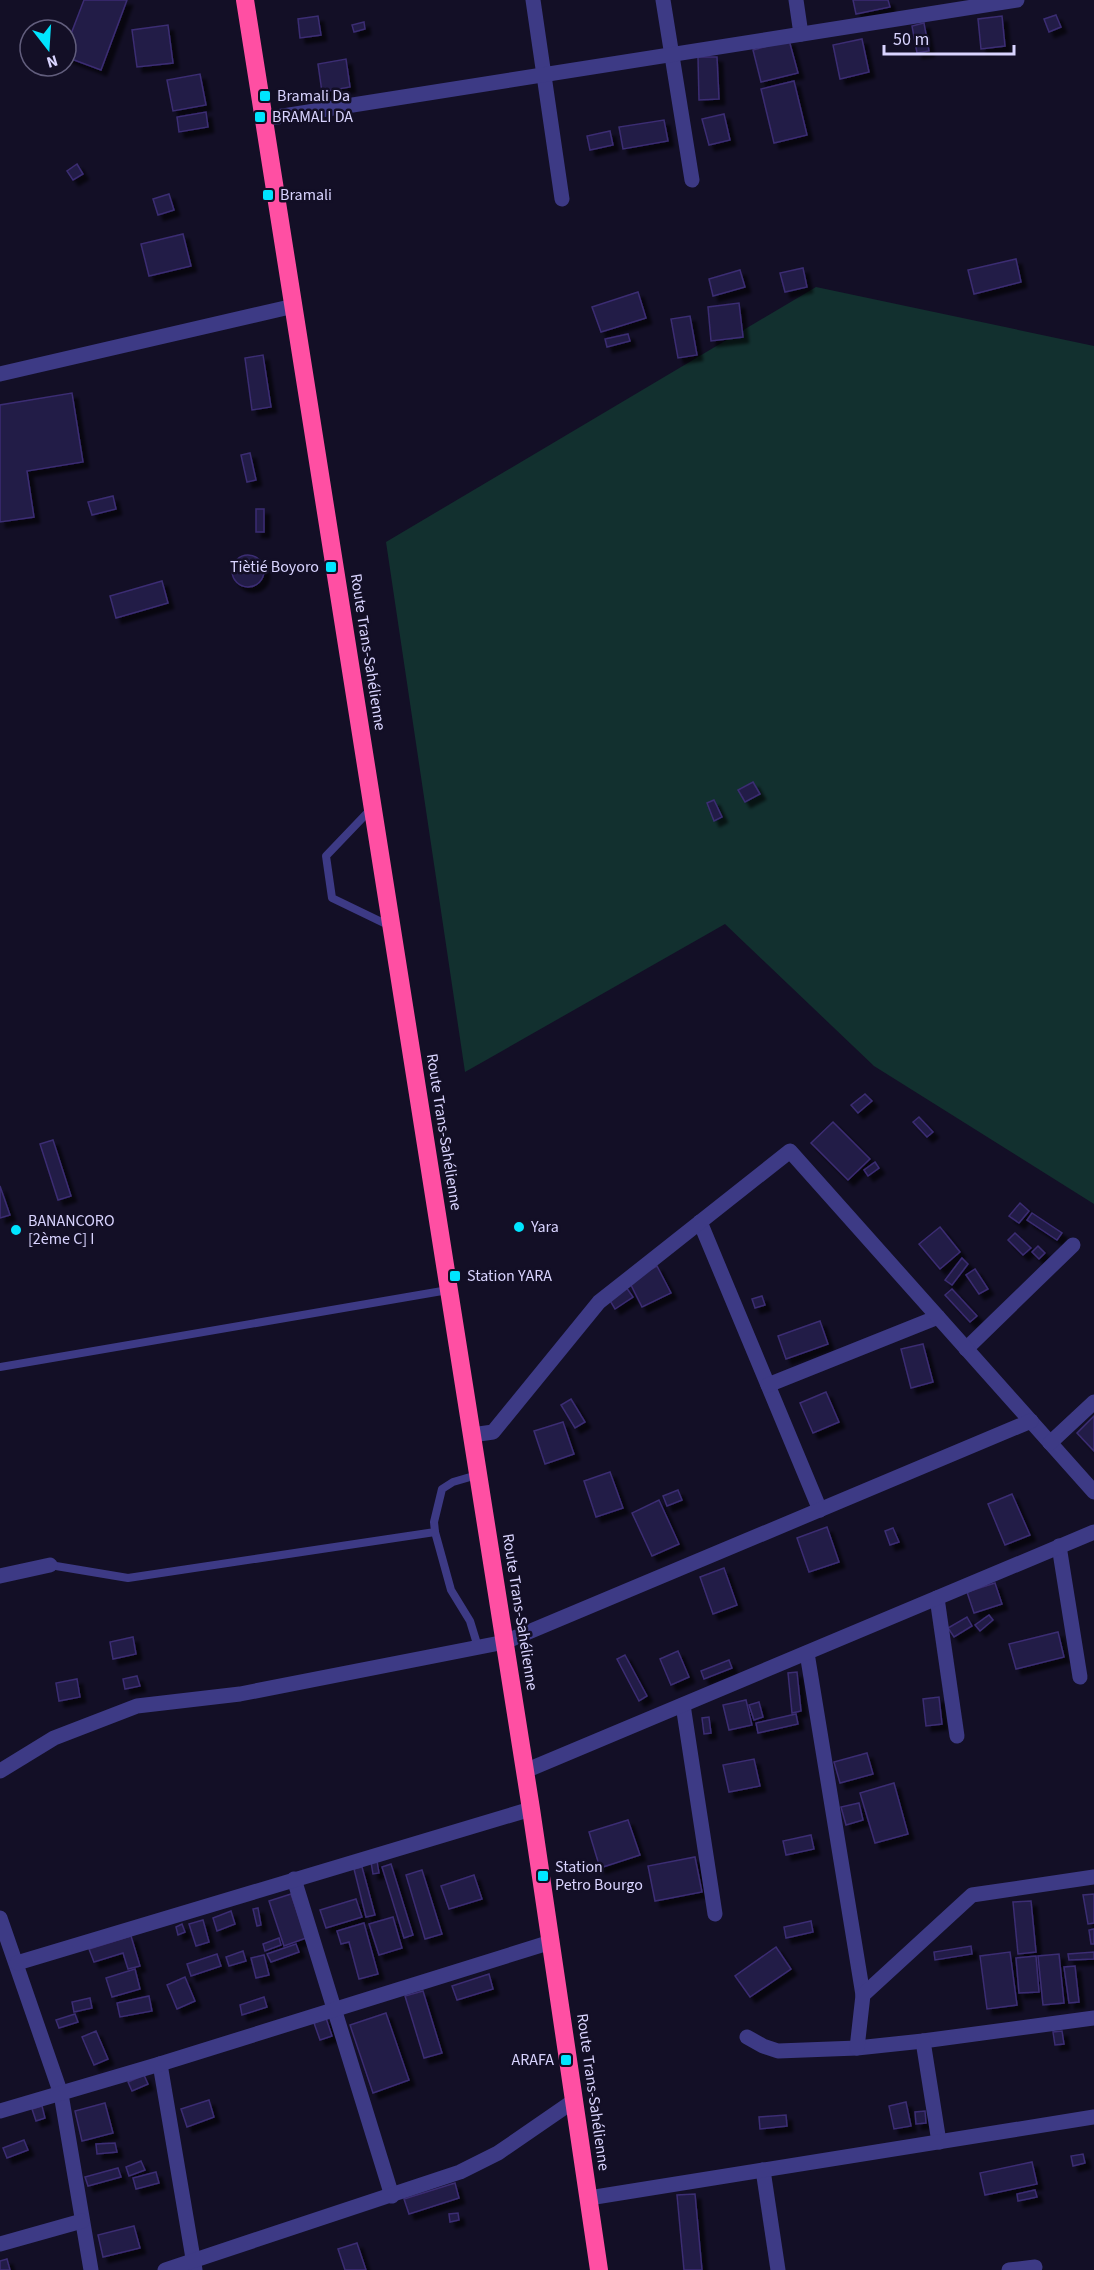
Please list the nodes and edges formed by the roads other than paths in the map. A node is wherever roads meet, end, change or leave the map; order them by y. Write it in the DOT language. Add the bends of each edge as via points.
graph roads {
  1 [pos="245,0"];
  2 [pos="533,0"];
  3 [pos="663,0"];
  4 [pos="796,0"];
  5 [pos="1017,0"];
  6 [pos="933,7"];
  7 [pos="801,34"];
  8 [pos="672,54"];
  9 [pos="544,75"];
  10 [pos="264,119"];
  11 [pos="692,180"];
  12 [pos="562,199"];
  13 [pos="294,306"];
  14 [pos="0,374"];
  15 [pos="373,807"];
  16 [pos="392,927"];
  17 [pos="700,1222"];
  18 [pos="1073,1245"];
  19 [pos="449,1290"];
  20 [pos="938,1317"];
  21 [pos="966,1349"];
  22 [pos="0,1367"];
  23 [pos="768,1385"];
  24 [pos="1094,1402"];
  25 [pos="1031,1421"];
  26 [pos="472,1435"];
  27 [pos="1050,1443"];
  28 [pos="478,1475"];
  29 [pos="1094,1492"];
  30 [pos="820,1510"];
  31 [pos="435,1532"];
  32 [pos="1094,1532"];
  33 [pos="1059,1546"];
  34 [pos="50,1565"];
  35 [pos="0,1576"];
  36 [pos="937,1598"];
  37 [pos="505,1642"];
  38 [pos="478,1647"];
  39 [pos="807,1653"];
  40 [pos="1080,1677"];
  41 [pos="683,1705"];
  42 [pos="957,1736"];
  43 [pos="0,1771"];
  44 [pos="525,1772"];
  45 [pos="531,1809"];
  46 [pos="1094,1877"];
  47 [pos="294,1879"];
  48 [pos="715,1914"];
  49 [pos="0,1918"];
  50 [pos="551,1942"];
  51 [pos="17,1963"];
  52 [pos="863,1995"];
  53 [pos="335,2010"];
  54 [pos="1094,2018"];
  55 [pos="747,2037"];
  56 [pos="923,2041"];
  57 [pos="857,2048"];
  58 [pos="160,2064"];
  59 [pos="61,2094"];
  60 [pos="574,2100"];
  61 [pos="0,2111"];
  62 [pos="1094,2118"];
  63 [pos="939,2142"];
  64 [pos="763,2170"];
  65 [pos="392,2196"];
  66 [pos="589,2198"];
  67 [pos="82,2221"];
  68 [pos="0,2244"];
  69 [pos="193,2266"];
  70 [pos="1035,2267"];
  71 [pos="91,2270"];
  72 [pos="165,2270"];
  73 [pos="599,2270"];
  74 [pos="778,2270"];
  75 [pos="1009,2270"];
  1 -- 10 [label="highway, Route Trans-Sahélienne"];
  2 -- 9 [label="street"];
  3 -- 8 [label="street"];
  4 -- 7 [label="street"];
  5 -- 6 [label="street"];
  6 -- 7 [label="street"];
  7 -- 8 [label="street"];
  8 -- 9 [label="street"];
  8 -- 11 [label="street"];
  9 -- 10 [label="street"];
  9 -- 12 [label="street"];
  10 -- 13 [label="highway, Route Trans-Sahélienne"];
  13 -- 14 [label="street"];
  13 -- 15 [label="highway, Route Trans-Sahélienne"];
  15 -- 16 [label="highway, Route Trans-Sahélienne"];
  15 -- 16 [label="lane" via="326,856 332,898"];
  16 -- 19 [label="highway, Route Trans-Sahélienne"];
  17 -- 20 [label="street" via="790,1152"];
  17 -- 23 [label="street"];
  17 -- 26 [label="street" via="599,1302 493,1432"];
  18 -- 21 [label="street"];
  19 -- 22 [label="lane"];
  19 -- 26 [label="highway, Route Trans-Sahélienne"];
  20 -- 21 [label="street"];
  20 -- 23 [label="street"];
  21 -- 25 [label="street"];
  23 -- 30 [label="street"];
  24 -- 27 [label="street"];
  25 -- 27 [label="street"];
  25 -- 30 [label="street"];
  26 -- 28 [label="highway, Route Trans-Sahélienne"];
  27 -- 29 [label="street"];
  28 -- 31 [label="lane" via="442,1489"];
  28 -- 37 [label="highway, Route Trans-Sahélienne"];
  30 -- 37 [label="street"];
  31 -- 34 [label="lane" via="128,1578"];
  31 -- 38 [label="lane" via="451,1590 470,1621"];
  32 -- 33 [label="street"];
  33 -- 36 [label="street"];
  33 -- 40 [label="street"];
  34 -- 35 [label="street"];
  36 -- 39 [label="street"];
  36 -- 42 [label="street"];
  37 -- 38 [label="street"];
  37 -- 44 [label="highway, Route Trans-Sahélienne"];
  38 -- 43 [label="street" via="240,1694 137,1706 54,1738"];
  39 -- 41 [label="street"];
  39 -- 52 [label="street"];
  41 -- 44 [label="street"];
  41 -- 48 [label="street"];
  44 -- 45 [label="highway, Route Trans-Sahélienne"];
  45 -- 47 [label="street"];
  45 -- 50 [label="highway, Route Trans-Sahélienne"];
  46 -- 52 [label="street" via="972,1895"];
  47 -- 51 [label="street"];
  47 -- 53 [label="street"];
  49 -- 51 [label="street"];
  50 -- 53 [label="street"];
  50 -- 60 [label="highway, Route Trans-Sahélienne"];
  51 -- 59 [label="street"];
  52 -- 57 [label="street"];
  53 -- 58 [label="street"];
  53 -- 65 [label="street"];
  54 -- 56 [label="street"];
  55 -- 57 [label="street" via="778,2051"];
  56 -- 57 [label="street"];
  56 -- 63 [label="street"];
  58 -- 59 [label="street"];
  58 -- 69 [label="street"];
  59 -- 61 [label="street"];
  59 -- 67 [label="street"];
  60 -- 65 [label="street" via="498,2154"];
  60 -- 66 [label="highway, Route Trans-Sahélienne"];
  62 -- 63 [label="street"];
  63 -- 64 [label="street"];
  64 -- 66 [label="street"];
  64 -- 74 [label="street"];
  65 -- 69 [label="street"];
  66 -- 73 [label="highway, Route Trans-Sahélienne"];
  67 -- 68 [label="street"];
  67 -- 71 [label="street"];
  69 -- 72 [label="street"];
  70 -- 75 [label="street"];
}
